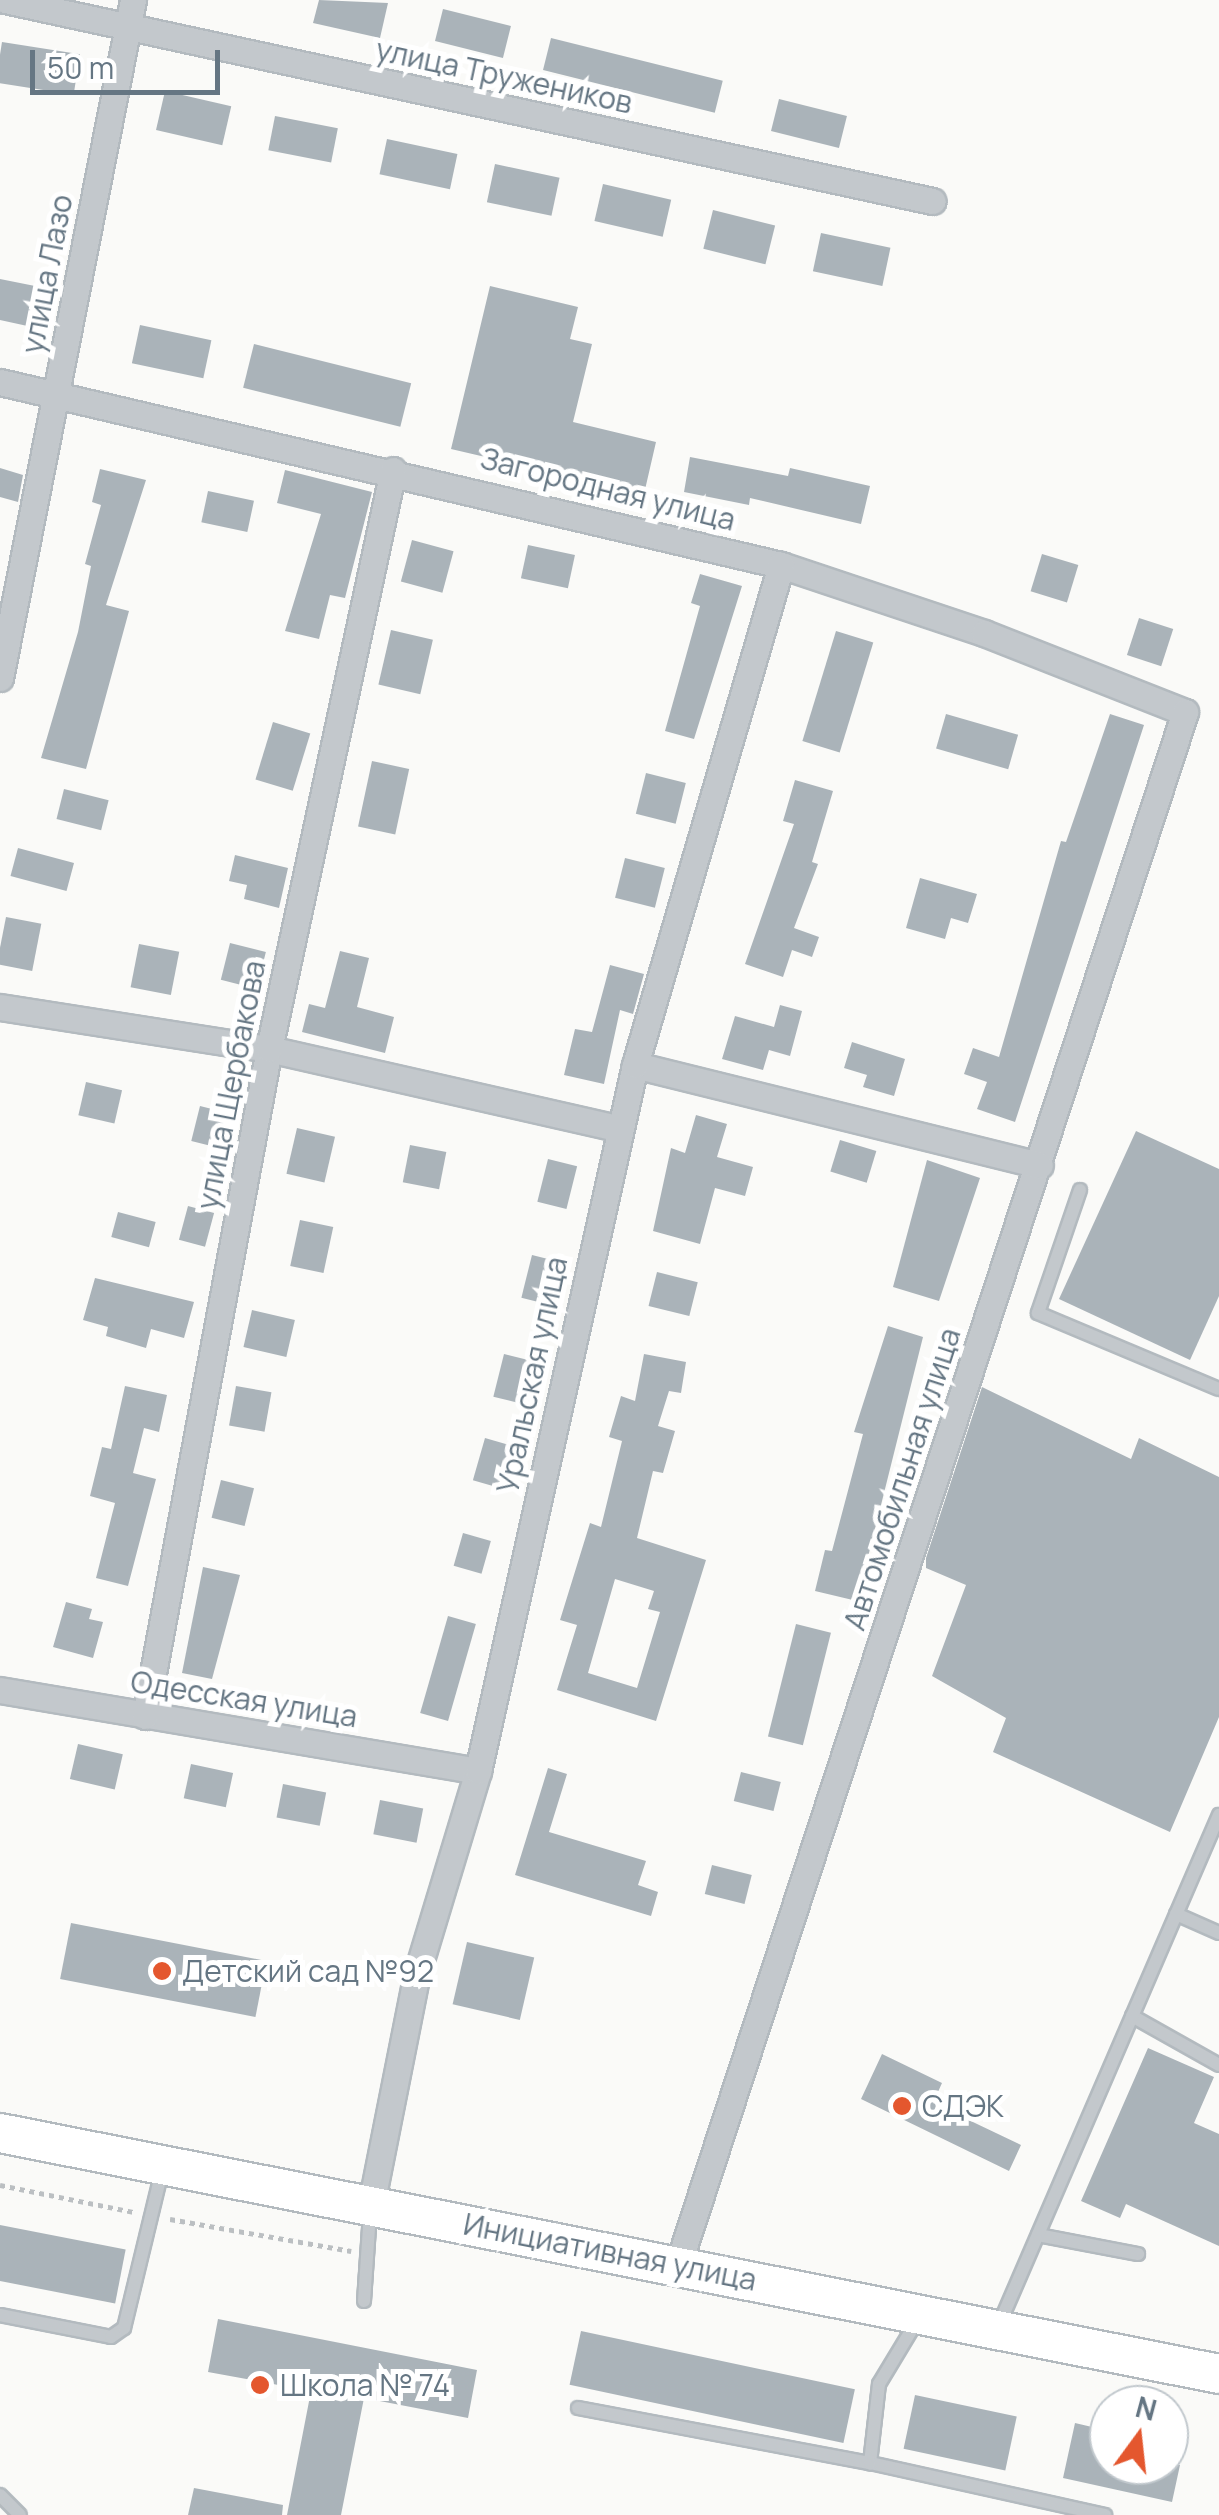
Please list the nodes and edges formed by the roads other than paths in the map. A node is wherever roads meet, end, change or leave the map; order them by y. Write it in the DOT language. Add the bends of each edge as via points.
graph roads {
  1 [pos="4,0"];
  2 [pos="133,0"];
  3 [pos="128,27"];
  4 [pos="932,202"];
  5 [pos="0,382"];
  6 [pos="57,393"];
  7 [pos="394,470"];
  8 [pos="781,565"];
  9 [pos="0,678"];
  10 [pos="1185,712"];
  11 [pos="0,1007"];
  12 [pos="270,1050"];
  13 [pos="635,1065"];
  14 [pos="620,1129"];
  15 [pos="1040,1164"];
  16 [pos="1080,1190"];
  17 [pos="1219,1389"];
  18 [pos="0,1690"];
  19 [pos="145,1716"];
  20 [pos="478,1771"];
  21 [pos="1219,1815"];
  22 [pos="1176,1914"];
  23 [pos="1219,1933"];
  24 [pos="1132,2016"];
  25 [pos="1219,2065"];
  26 [pos="0,2134"];
  27 [pos="164,2165"];
  28 [pos="371,2205"];
  29 [pos="1038,2235"];
  30 [pos="1138,2254"];
  31 [pos="678,2266"];
  32 [pos="364,2301"];
  33 [pos="0,2315"];
  34 [pos="921,2315"];
  35 [pos="997,2330"];
  36 [pos="1219,2374"];
  37 [pos="578,2408"];
  38 [pos="870,2463"];
  39 [pos="0,2495"];
  40 [pos="20,2515"];
  41 [pos="1104,2515"];
  1 -- 3 [label="street, улица Тружеников"];
  2 -- 3 [label="street, улица Лазо"];
  3 -- 4 [label="street, улица Тружеников"];
  3 -- 6 [label="street, улица Лазо"];
  5 -- 6 [label="street, Загородная улица"];
  6 -- 7 [label="street, Загородная улица"];
  6 -- 9 [label="street, улица Лазо"];
  7 -- 8 [label="street, Загородная улица"];
  7 -- 12 [label="street, улица Щербакова"];
  8 -- 10 [label="street, Загородная улица" via="984,633"];
  8 -- 13 [label="street, Уральская улица"];
  10 -- 15 [label="street, Автомобильная улица"];
  11 -- 12 [label="street"];
  12 -- 14 [label="street"];
  12 -- 19 [label="street, улица Щербакова"];
  13 -- 14 [label="street, Уральская улица"];
  13 -- 15 [label="street"];
  14 -- 20 [label="street, Уральская улица"];
  15 -- 31 [label="street, Автомобильная улица"];
  16 -- 17 [label="lane" via="1038,1313"];
  18 -- 19 [label="street, Одесская улица"];
  19 -- 20 [label="street, Одесская улица"];
  20 -- 28 [label="street, Уральская улица" via="417,1973"];
  21 -- 22 [label="lane"];
  22 -- 23 [label="lane"];
  22 -- 24 [label="lane"];
  24 -- 25 [label="lane"];
  24 -- 29 [label="lane"];
  26 -- 27 [label="main road, Инициативная улица"];
  27 -- 28 [label="main road, Инициативная улица"];
  27 -- 33 [label="lane" via="124,2328 111,2337"];
  28 -- 31 [label="main road, Инициативная улица"];
  28 -- 32 [label="lane"];
  29 -- 30 [label="lane"];
  29 -- 35 [label="lane"];
  31 -- 34 [label="main road, Инициативная улица"];
  34 -- 35 [label="main road, Инициативная улица"];
  34 -- 38 [label="lane" via="879,2384"];
  35 -- 36 [label="main road, Инициативная улица"];
  37 -- 38 [label="lane"];
  38 -- 41 [label="lane"];
  39 -- 40 [label="lane"];
}
